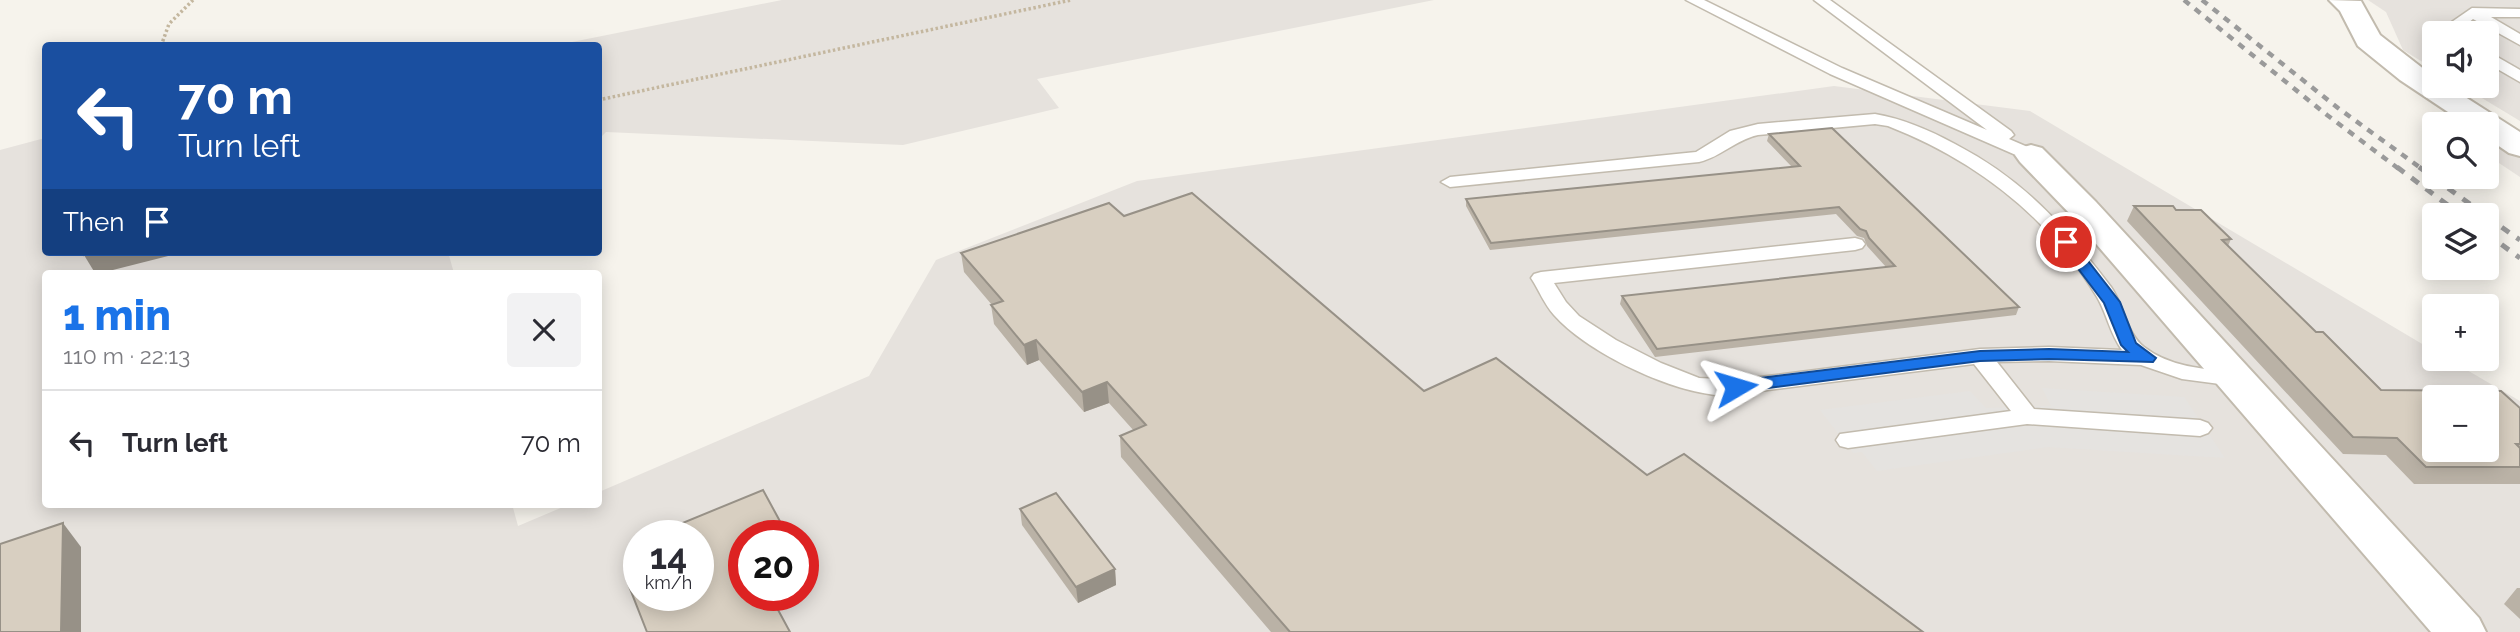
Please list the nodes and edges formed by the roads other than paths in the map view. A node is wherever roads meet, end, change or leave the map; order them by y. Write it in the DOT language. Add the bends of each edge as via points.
graph roads {
  1 [pos="1693,0"];
  2 [pos="1821,0"];
  3 [pos="2342,0"];
  4 [pos="2472,12"];
  5 [pos="2520,13"];
  6 [pos="2461,21"];
  7 [pos="2520,40"];
  8 [pos="2499,64"];
  9 [pos="2520,77"];
  10 [pos="2520,146"];
  11 [pos="2031,155"];
  12 [pos="1450,182"];
  13 [pos="1856,244"];
  14 [pos="1980,356"];
  15 [pos="2147,358"];
  16 [pos="2235,379"];
  17 [pos="2027,416"];
  18 [pos="2200,428"];
  19 [pos="1848,440"];
  20 [pos="2461,632"];
  1 -- 11 [label="lane" via="1836,71"];
  2 -- 11 [label="lane"];
  3 -- 10 [label="street" via="2351,7 2368,40 2410,74"];
  4 -- 5 [label="lane"];
  4 -- 6 [label="lane"];
  4 -- 7 [label="lane"];
  8 -- 9 [label="lane"];
  11 -- 16 [label="street"];
  12 -- 15 [label="lane" via="1699,157 1733,136 1753,131 1892,121 1989,170 2024,197 2112,302 2129,345"];
  13 -- 14 [label="lane" via="1541,278 1562,312 1597,338 1709,387"];
  14 -- 15 [label="lane"];
  14 -- 17 [label="lane"];
  15 -- 16 [label="lane" via="2194,375"];
  16 -- 20 [label="street"];
  17 -- 18 [label="lane"];
  17 -- 19 [label="lane"];
}
